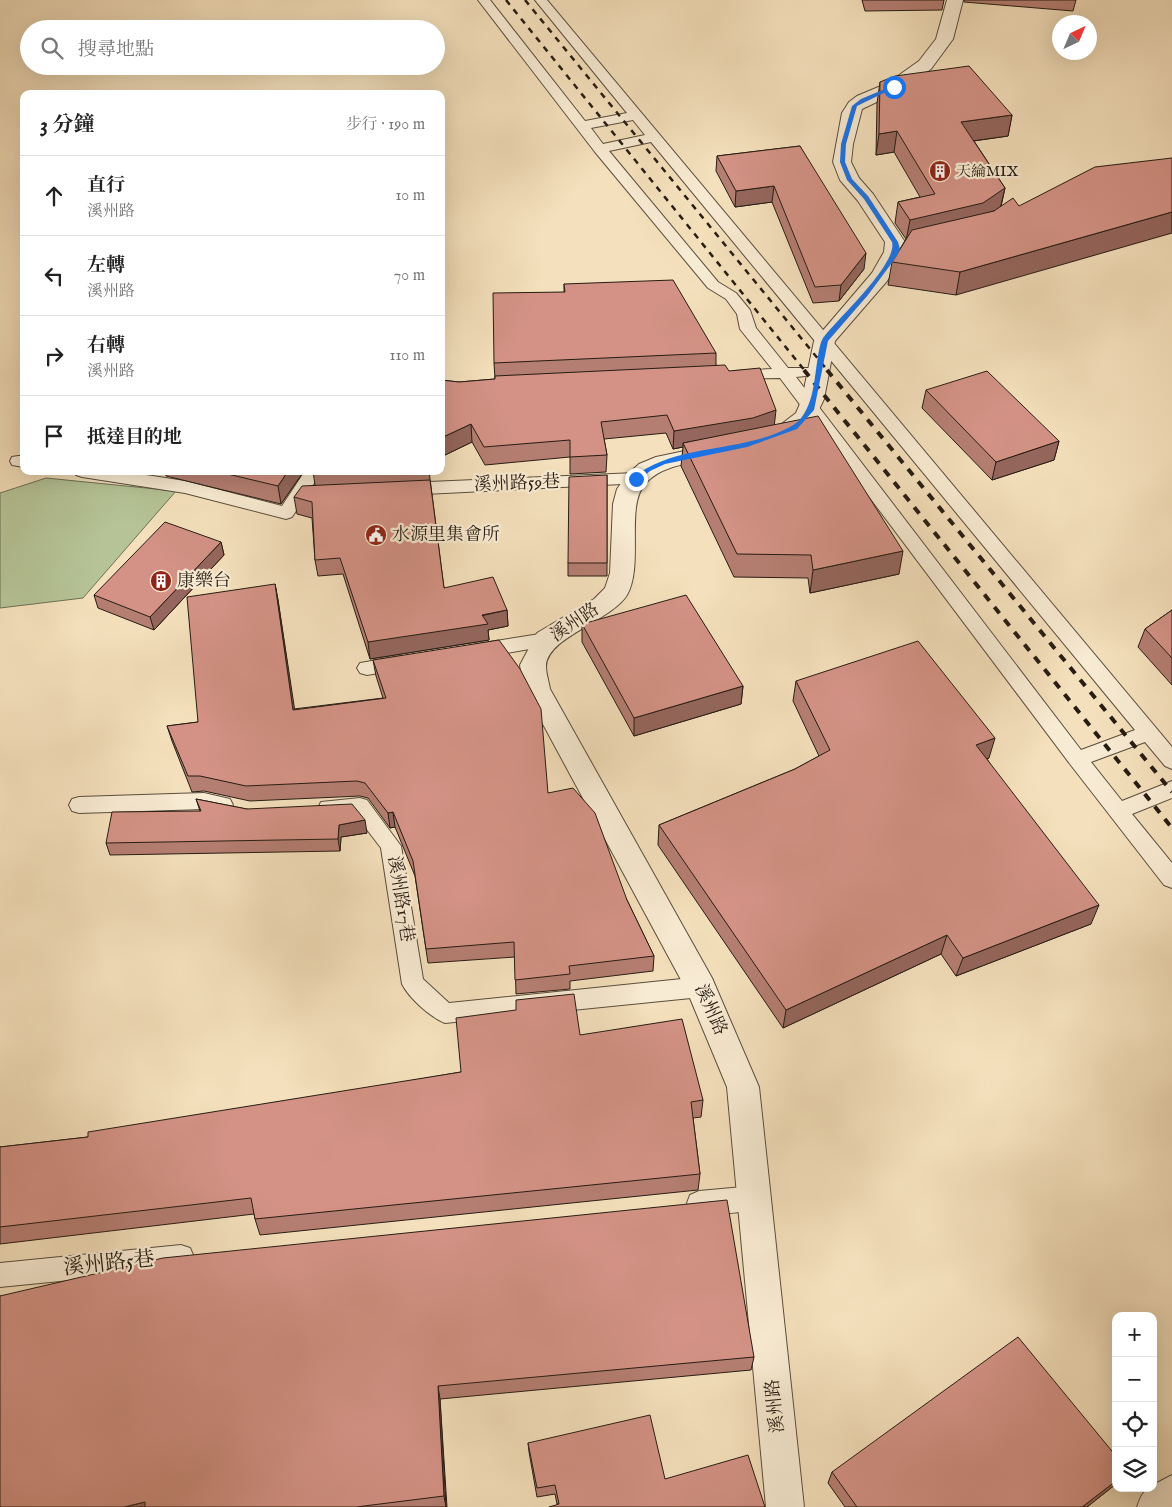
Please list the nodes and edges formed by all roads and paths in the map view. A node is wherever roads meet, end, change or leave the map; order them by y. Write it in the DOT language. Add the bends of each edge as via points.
graph roads {
  1 [pos="484,0"];
  2 [pos="541,0"];
  3 [pos="956,0"];
  4 [pos="636,115"];
  5 [pos="582,126"];
  6 [pos="654,137"];
  7 [pos="600,149"];
  8 [pos="824,340"];
  9 [pos="818,371"];
  10 [pos="785,374"];
  11 [pos="716,377"];
  12 [pos="811,410"];
  13 [pos="108,475"];
  14 [pos="311,475"];
  15 [pos="636,479"];
  16 [pos="388,490"];
  17 [pos="318,493"];
  18 [pos="298,494"];
  19 [pos="546,640"];
  20 [pos="461,654"];
  21 [pos="424,659"];
  22 [pos="367,668"];
  23 [pos="1148,733"];
  24 [pos="1077,759"];
  25 [pos="1172,761"];
  26 [pos="1172,790"];
  27 [pos="79,805"];
  28 [pos="241,809"];
  29 [pos="305,809"];
  30 [pos="1118,811"];
  31 [pos="1172,879"];
  32 [pos="701,987"];
  33 [pos="754,1198"];
  34 [pos="675,1206"];
  35 [pos="208,1254"];
  36 [pos="0,1275"];
  37 [pos="1172,1494"];
  38 [pos="785,1507"];
  39 [pos="1156,1507"];
  1 -- 5 [label="lane"];
  2 -- 4 [label="lane"];
  3 -- 8 [label="street" via="944,39 936,52 912,75 855,106 842,162 850,180 902,248"];
  4 -- 5 [label="lane"];
  4 -- 6 [label="lane"];
  5 -- 7 [label="lane"];
  6 -- 7 [label="lane"];
  6 -- 8 [label="lane"];
  7 -- 10 [label="lane" via="713,285 731,296 745,313 748,329"];
  8 -- 9 [label="street"];
  8 -- 23 [label="lane"];
  9 -- 10 [label="lane"];
  9 -- 12 [label="street"];
  10 -- 11 [label="lane"];
  10 -- 12 [label="lane"];
  12 -- 15 [label="street" via="795,428 742,446 664,462 647,469"];
  12 -- 24 [label="lane"];
  13 -- 18 [label="lane" via="185,487 286,513"];
  14 -- 18 [label="lane"];
  15 -- 16 [label="lane, 溪州路59巷"];
  15 -- 19 [label="street, 溪州路" via="625,504 622,573 616,592 603,605"];
  17 -- 18 [label="lane"];
  19 -- 20 [label="lane"];
  19 -- 32 [label="street, 溪州路" via="533,665 537,689"];
  21 -- 22 [label="lane"];
  23 -- 24 [label="lane"];
  23 -- 25 [label="lane"];
  24 -- 30 [label="lane"];
  26 -- 30 [label="lane"];
  27 -- 28 [label="lane" via="204,801"];
  29 -- 32 [label="lane, 溪州路17巷" via="360,806 391,846 413,984 445,1013"];
  30 -- 31 [label="lane"];
  32 -- 33 [label="street, 溪州路" via="743,1087"];
  33 -- 34 [label="lane"];
  33 -- 38 [label="street, 溪州路"];
  35 -- 36 [label="lane, 溪州路5巷"];
  37 -- 39 [label="street"];
}
